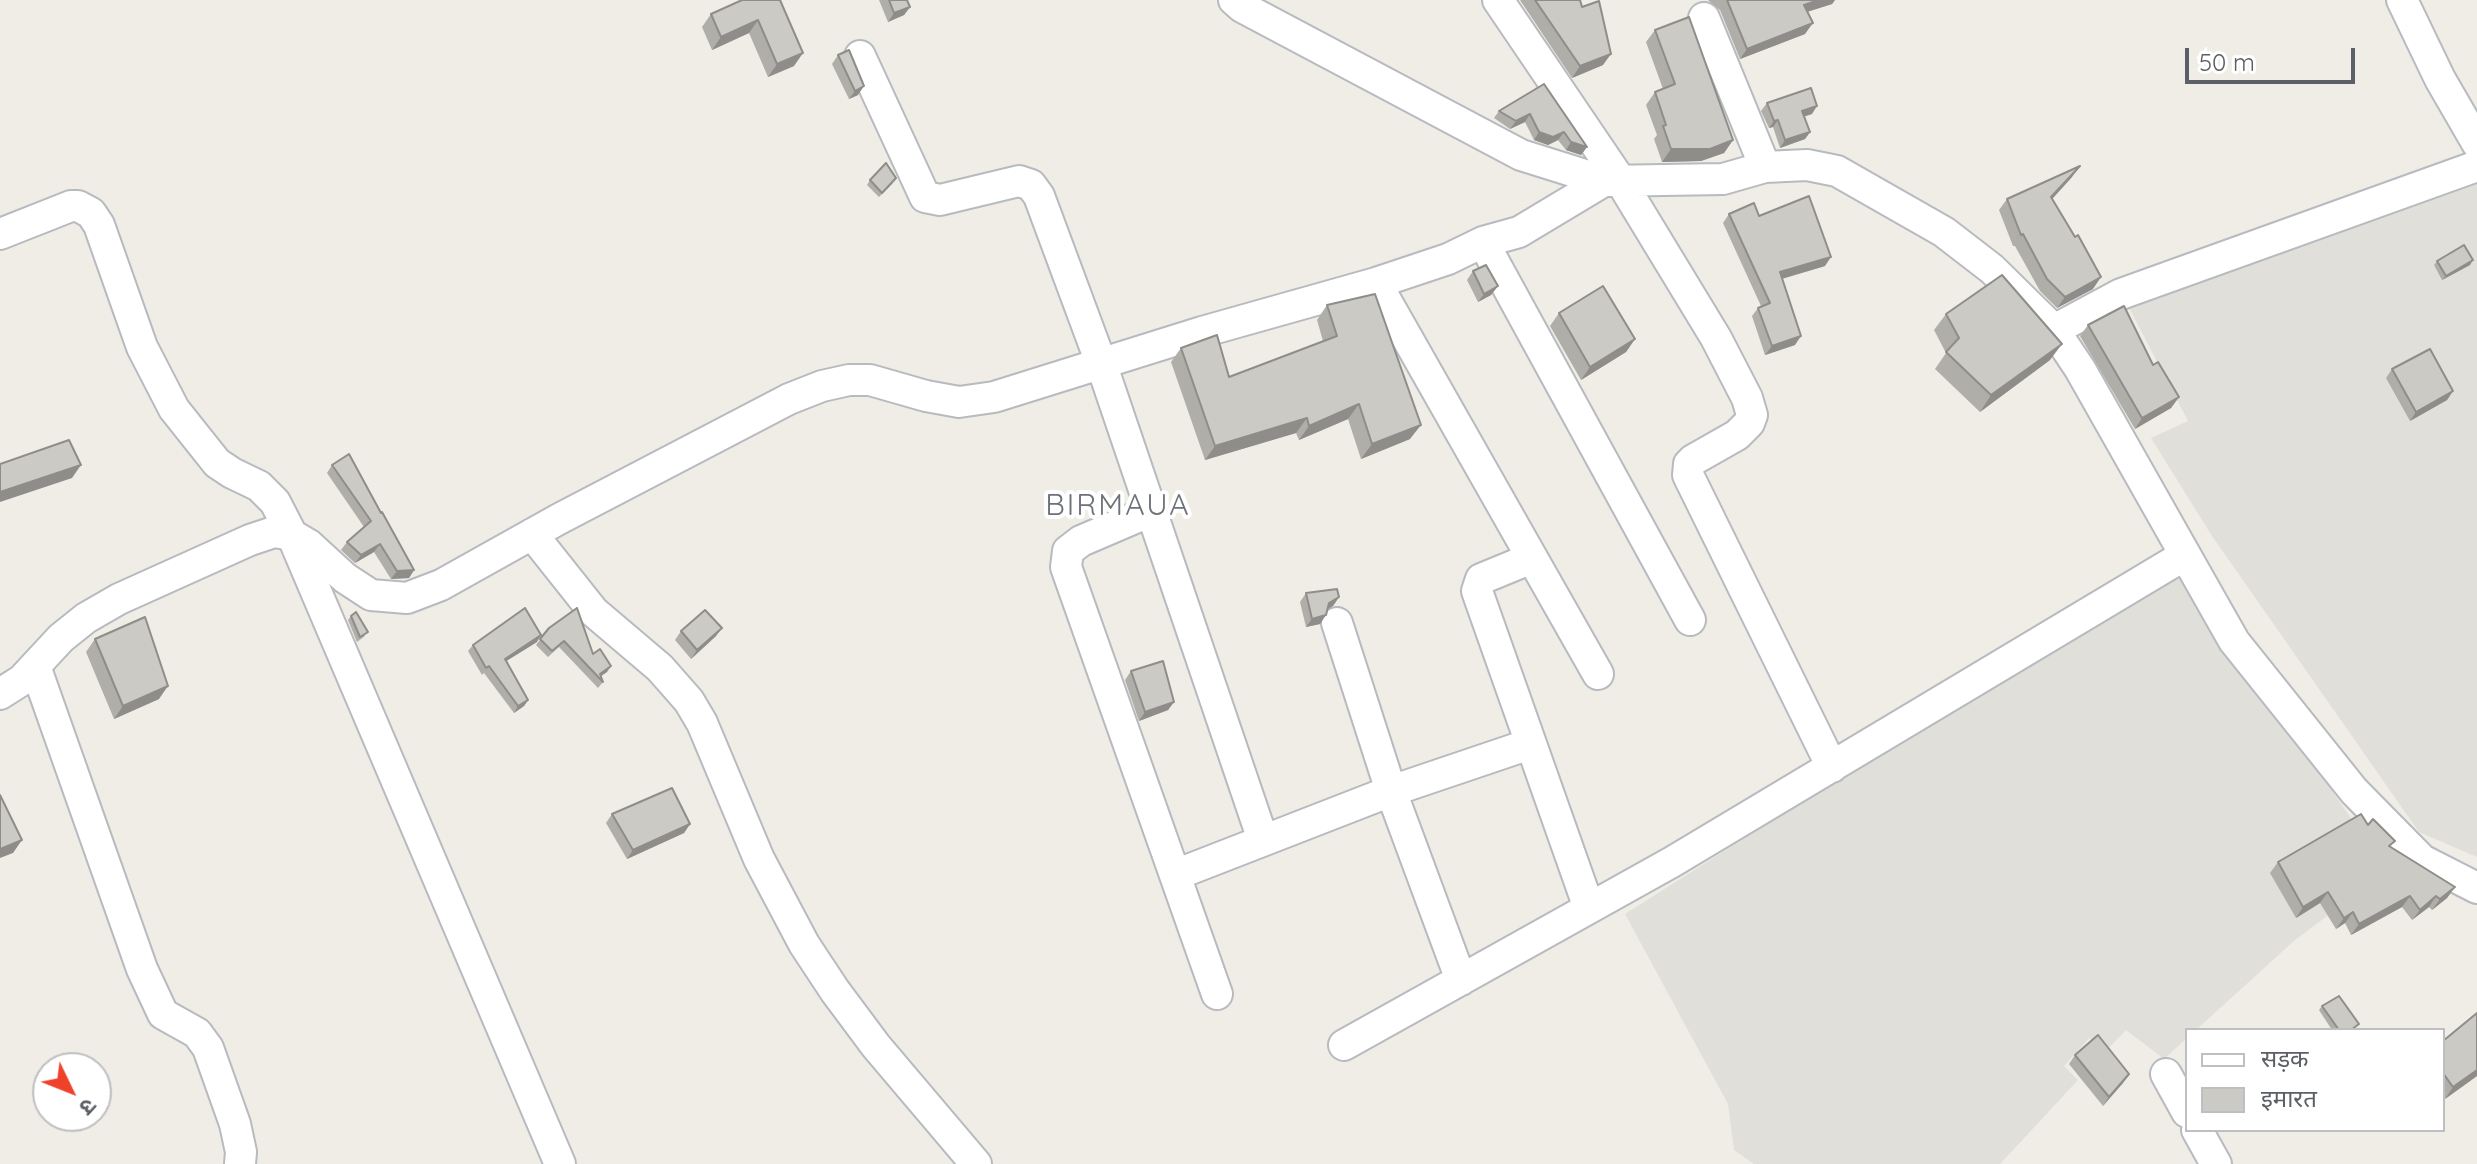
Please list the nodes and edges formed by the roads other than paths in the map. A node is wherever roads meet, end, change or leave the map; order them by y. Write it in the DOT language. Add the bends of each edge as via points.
graph roads {
  1 [pos="1234,0"];
  2 [pos="1498,0"];
  3 [pos="2402,0"];
  4 [pos="1704,18"];
  5 [pos="860,56"];
  6 [pos="2477,143"];
  7 [pos="2477,166"];
  8 [pos="1765,167"];
  9 [pos="1612,181"];
  10 [pos="0,234"];
  11 [pos="1483,242"];
  12 [pos="1376,283"];
  13 [pos="2054,330"];
  14 [pos="1101,363"];
  15 [pos="1151,511"];
  16 [pos="532,534"];
  17 [pos="292,535"];
  18 [pos="2185,555"];
  19 [pos="1532,558"];
  20 [pos="1690,620"];
  21 [pos="1337,623"];
  22 [pos="35,666"];
  23 [pos="1598,674"];
  24 [pos="0,694"];
  25 [pos="1530,744"];
  26 [pos="1832,767"];
  27 [pos="1391,791"];
  28 [pos="1263,840"];
  29 [pos="1175,875"];
  30 [pos="2477,888"];
  31 [pos="1589,908"];
  32 [pos="1461,980"];
  33 [pos="1217,994"];
  34 [pos="1344,1045"];
  35 [pos="2166,1074"];
  36 [pos="2185,1108"];
  37 [pos="2198,1132"];
  38 [pos="240,1164"];
  39 [pos="560,1164"];
  40 [pos="976,1164"];
  41 [pos="2216,1164"];
  1 -- 9 [label="street" via="1521,155"];
  2 -- 9 [label="street"];
  3 -- 6 [label="street"];
  4 -- 8 [label="street"];
  5 -- 14 [label="street" via="925,197 940,200 1019,181 1031,185"];
  7 -- 13 [label="street" via="2121,294"];
  8 -- 9 [label="street" via="1723,179"];
  8 -- 13 [label="street" via="1807,165 1837,171 1944,232 1992,269"];
  9 -- 11 [label="street" via="1519,232"];
  9 -- 26 [label="street" via="1716,338 1751,408 1744,430 1697,456 1688,475"];
  10 -- 17 [label="street" via="71,206 91,213 142,347 174,409 217,463 271,496"];
  11 -- 12 [label="street"];
  11 -- 20 [label="street"];
  12 -- 14 [label="street"];
  12 -- 19 [label="street"];
  13 -- 18 [label="street"];
  14 -- 15 [label="street"];
  14 -- 16 [label="street" via="994,397 959,402 870,380 822,386"];
  15 -- 28 [label="street"];
  15 -- 29 [label="street" via="1081,541 1068,551 1066,567"];
  16 -- 17 [label="street" via="407,598 371,595"];
  16 -- 40 [label="street" via="594,612 660,668 689,701 759,859 804,944 876,1046"];
  17 -- 22 [label="street" via="274,532 250,540 119,599 78,624"];
  17 -- 39 [label="street"];
  18 -- 26 [label="street"];
  18 -- 30 [label="street" via="2234,641 2354,791 2422,860"];
  19 -- 23 [label="street"];
  19 -- 25 [label="street" via="1487,575 1476,587"];
  21 -- 27 [label="street"];
  22 -- 24 [label="street"];
  22 -- 38 [label="street" via="142,969 163,1014 197,1033 208,1048 235,1124"];
  25 -- 27 [label="street"];
  25 -- 31 [label="street"];
  26 -- 31 [label="street"];
  27 -- 28 [label="street"];
  27 -- 32 [label="street"];
  28 -- 29 [label="street"];
  29 -- 33 [label="street"];
  31 -- 32 [label="street"];
  32 -- 34 [label="street"];
  35 -- 36 [label="street"];
  37 -- 41 [label="street"];
}
